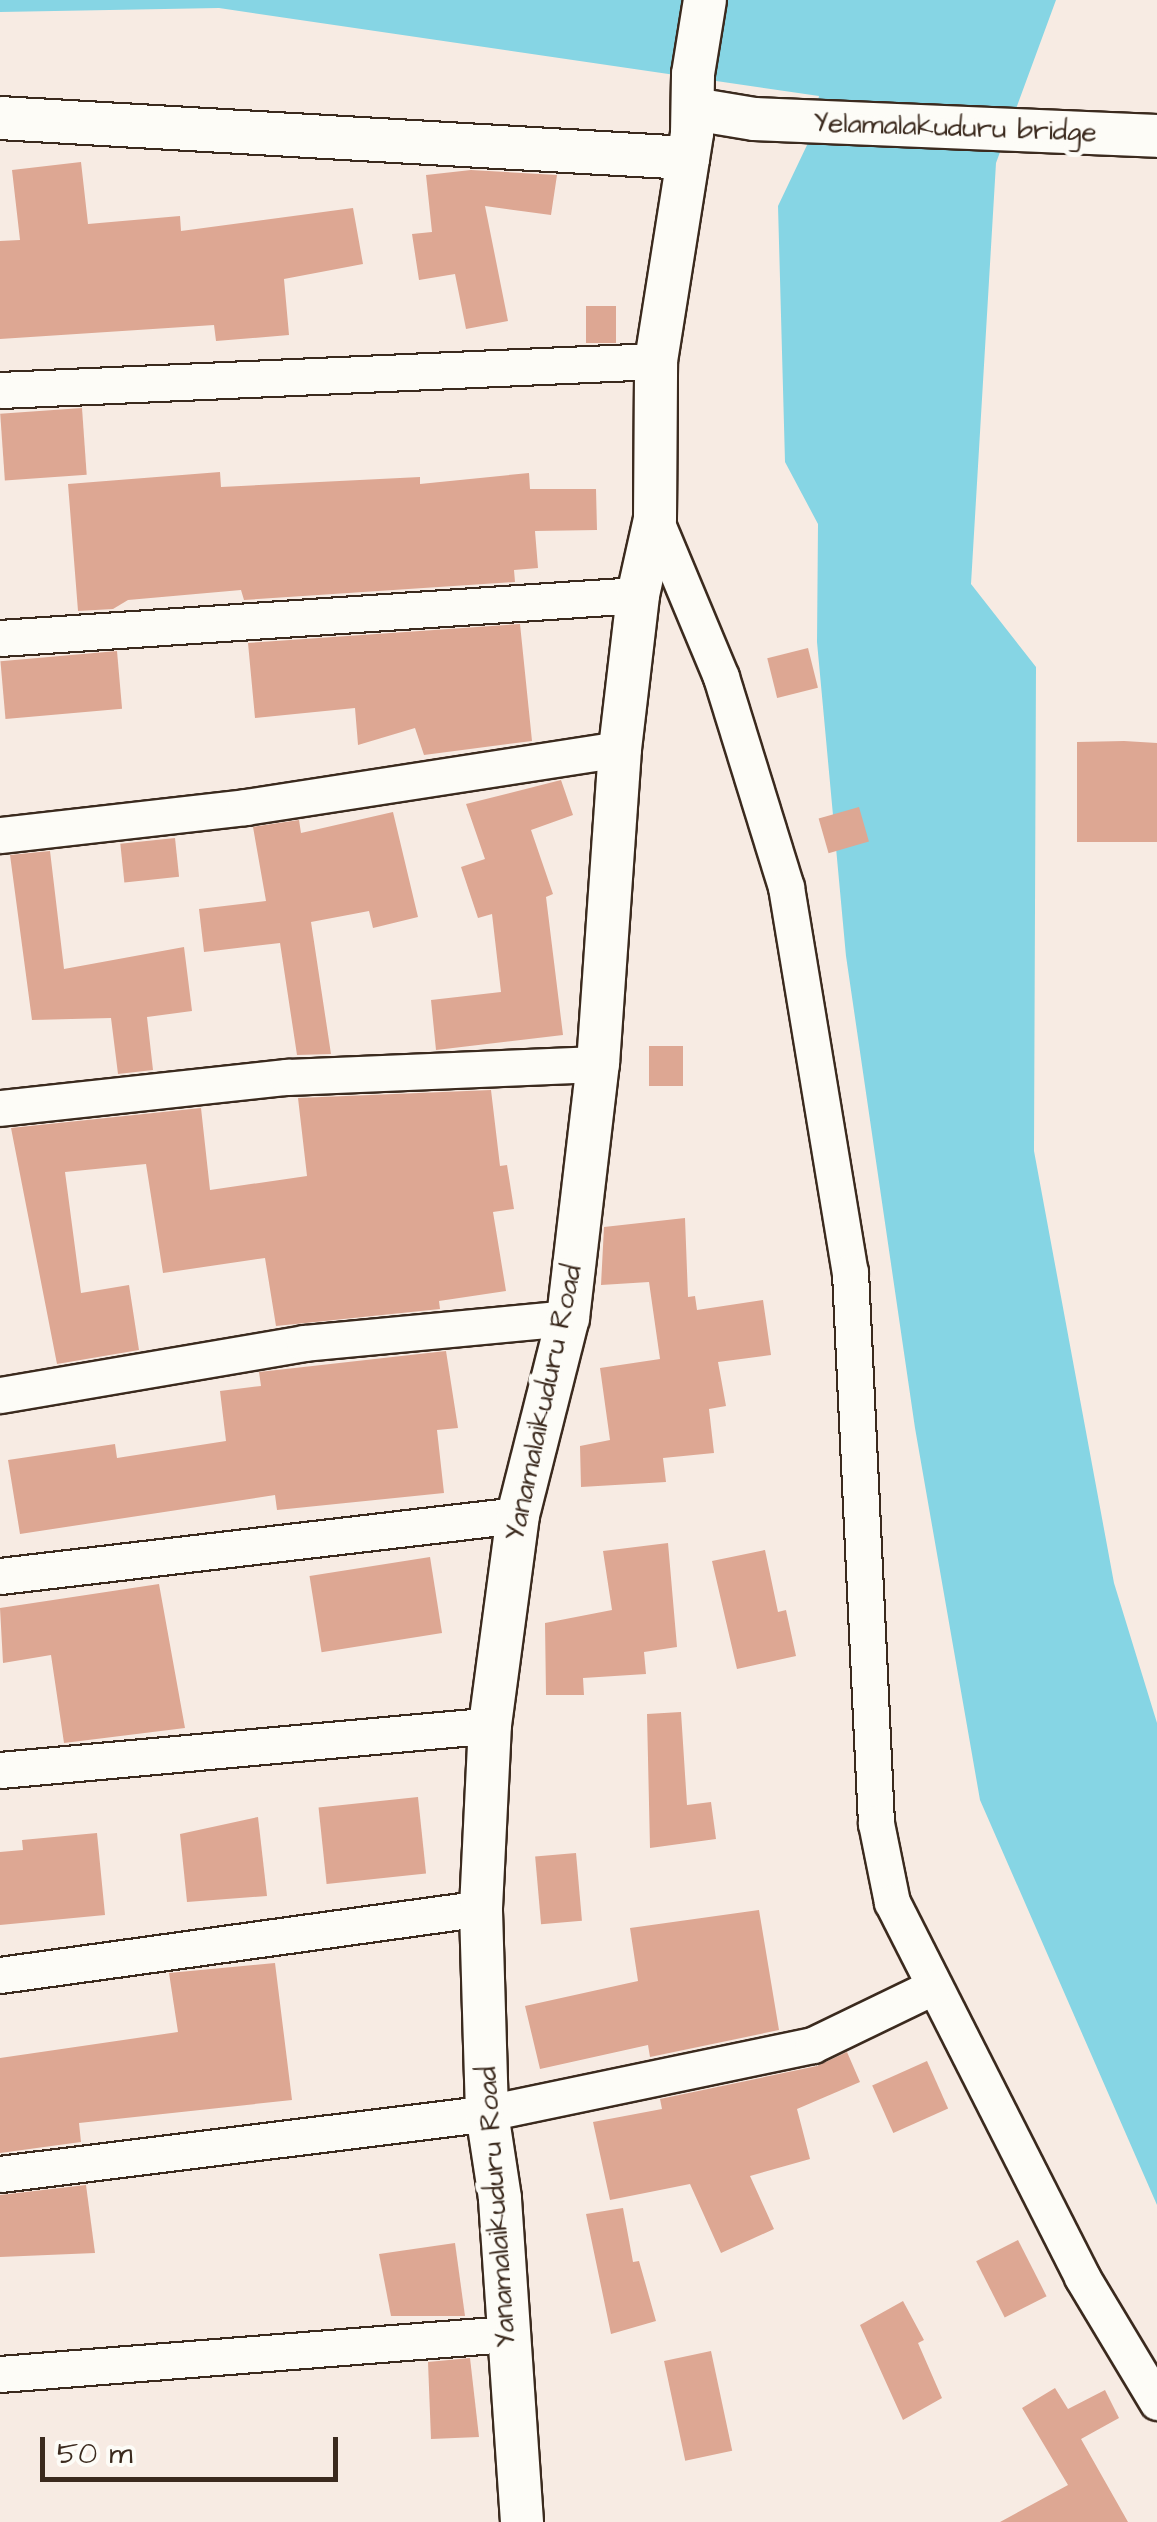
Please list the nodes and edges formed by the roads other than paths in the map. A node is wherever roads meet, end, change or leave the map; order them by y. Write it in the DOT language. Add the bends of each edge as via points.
graph roads {
  1 [pos="705,0"];
  2 [pos="694,91"];
  3 [pos="0,118"];
  4 [pos="1157,136"];
  5 [pos="688,158"];
  6 [pos="656,360"];
  7 [pos="0,390"];
  8 [pos="655,519"];
  9 [pos="638,594"];
  10 [pos="0,638"];
  11 [pos="620,749"];
  12 [pos="0,835"];
  13 [pos="598,1064"];
  14 [pos="0,1108"];
  15 [pos="568,1318"];
  16 [pos="0,1395"];
  17 [pos="518,1515"];
  18 [pos="0,1576"];
  19 [pos="490,1725"];
  20 [pos="0,1770"];
  21 [pos="481,1908"];
  22 [pos="0,1975"];
  23 [pos="931,1988"];
  24 [pos="487,2113"];
  25 [pos="0,2174"];
  26 [pos="507,2334"];
  27 [pos="0,2374"];
  28 [pos="1157,2402"];
  29 [pos="522,2522"];
  1 -- 2 [label="street, Yanamalaikuduru Road"];
  2 -- 4 [label="street, Yelamalakuduru bridge" via="754,119"];
  2 -- 5 [label="street, Yanamalaikuduru Road"];
  3 -- 5 [label="street"];
  5 -- 6 [label="street, Yanamalaikuduru Road"];
  6 -- 7 [label="street"];
  6 -- 8 [label="street, Yanamalaikuduru Road"];
  8 -- 9 [label="street, Yanamalaikuduru Road"];
  8 -- 23 [label="street" via="721,677 786,887 850,1272 876,1823 892,1902"];
  9 -- 10 [label="street"];
  9 -- 11 [label="street, Yanamalaikuduru Road"];
  11 -- 12 [label="street" via="245,807"];
  11 -- 13 [label="street, Yanamalaikuduru Road"];
  13 -- 14 [label="street" via="287,1077"];
  13 -- 15 [label="street, Yanamalaikuduru Road"];
  15 -- 16 [label="street" via="304,1343"];
  15 -- 17 [label="street, Yanamalaikuduru Road"];
  17 -- 18 [label="street"];
  17 -- 19 [label="street, Yanamalaikuduru Road"];
  19 -- 20 [label="street"];
  19 -- 21 [label="street, Yanamalaikuduru Road"];
  21 -- 22 [label="street"];
  21 -- 24 [label="street, Yanamalaikuduru Road"];
  23 -- 24 [label="street" via="812,2044"];
  23 -- 28 [label="street" via="1082,2277"];
  24 -- 25 [label="street"];
  24 -- 26 [label="street, Yanamalaikuduru Road" via="500,2198"];
  26 -- 27 [label="street"];
  26 -- 29 [label="street, Yanamalaikuduru Road"];
}
